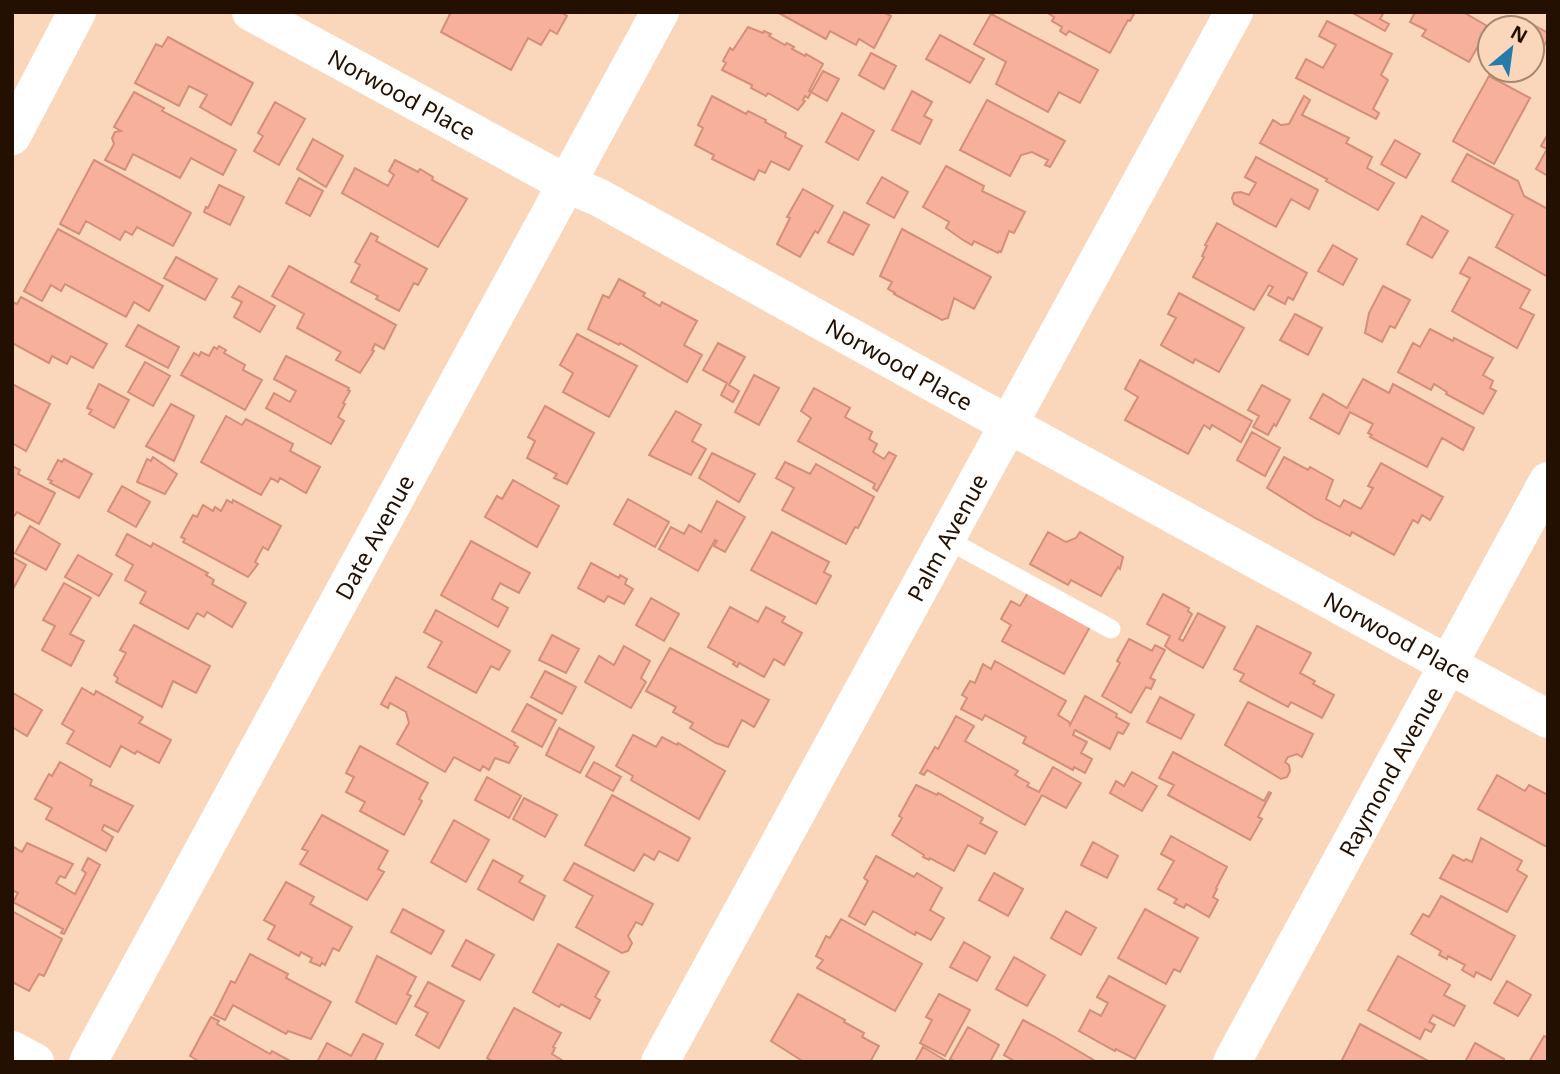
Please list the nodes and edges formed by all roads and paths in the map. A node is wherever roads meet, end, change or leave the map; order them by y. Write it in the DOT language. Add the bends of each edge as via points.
graph roads {
  1 [pos="77,12"];
  2 [pos="251,12"];
  3 [pos="660,12"];
  4 [pos="1234,12"];
  5 [pos="12,136"];
  6 [pos="567,184"];
  7 [pos="1009,424"];
  8 [pos="1548,481"];
  9 [pos="946,539"];
  10 [pos="1111,629"];
  11 [pos="1448,664"];
  12 [pos="1548,719"];
  13 [pos="12,1049"];
  14 [pos="35,1062"];
  15 [pos="88,1062"];
  16 [pos="660,1062"];
  17 [pos="1232,1062"];
  1 -- 5 [label="street"];
  2 -- 6 [label="street, Norwood Place"];
  3 -- 6 [label="street, Date Avenue"];
  4 -- 7 [label="street, Palm Avenue"];
  6 -- 7 [label="street, Norwood Place"];
  6 -- 15 [label="street, Date Avenue"];
  7 -- 9 [label="street, Palm Avenue"];
  7 -- 11 [label="street, Norwood Place"];
  8 -- 11 [label="street, Raymond Avenue"];
  9 -- 10 [label="lane"];
  9 -- 16 [label="street, Palm Avenue"];
  11 -- 12 [label="street, Norwood Place"];
  11 -- 17 [label="street, Raymond Avenue"];
  13 -- 14 [label="street"];
}
